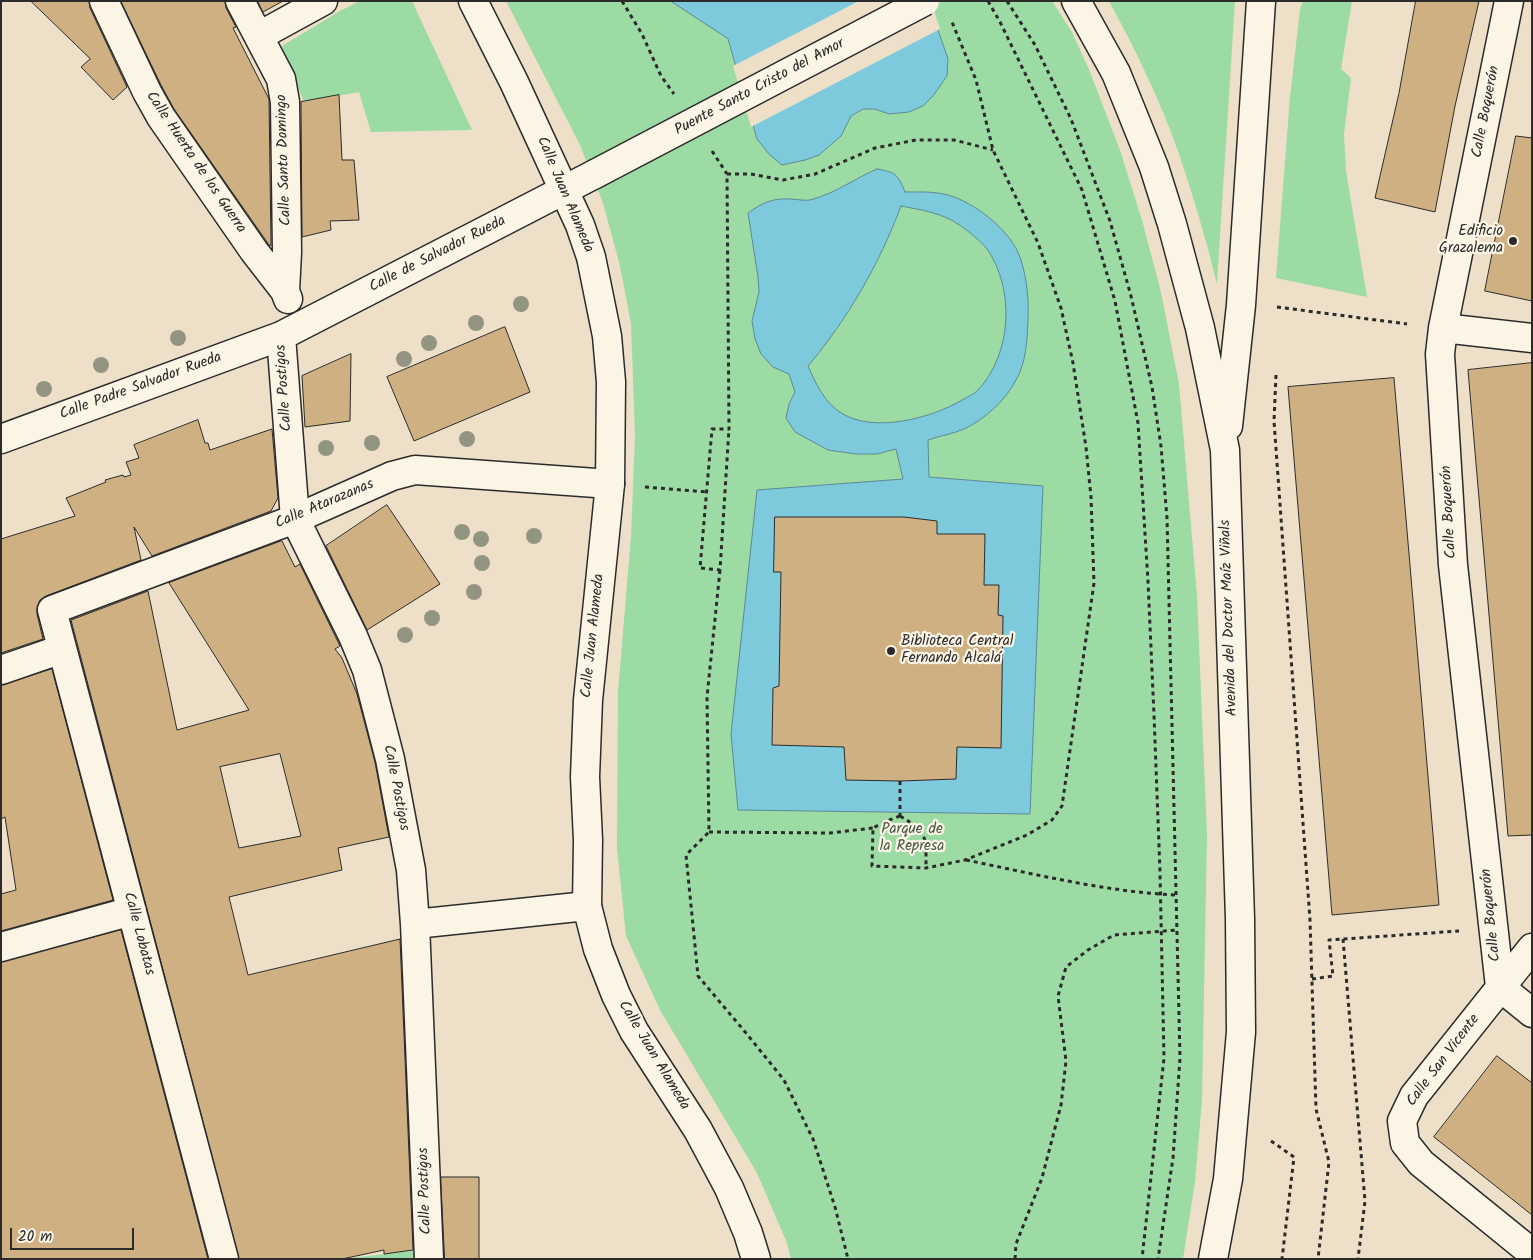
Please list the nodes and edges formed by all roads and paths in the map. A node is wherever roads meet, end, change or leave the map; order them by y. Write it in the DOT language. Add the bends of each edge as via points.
graph roads {
  1 [pos="104,1"];
  2 [pos="240,1"];
  3 [pos="323,1"];
  4 [pos="473,1"];
  5 [pos="622,1"];
  6 [pos="925,1"];
  7 [pos="988,1"];
  8 [pos="1007,1"];
  9 [pos="1076,1"];
  10 [pos="1261,1"];
  11 [pos="1509,1"];
  12 [pos="949,15"];
  13 [pos="260,36"];
  14 [pos="677,98"];
  15 [pos="708,144"];
  16 [pos="993,150"];
  17 [pos="596,174"];
  18 [pos="727,174"];
  19 [pos="564,191"];
  20 [pos="285,291"];
  21 [pos="1241,304"];
  22 [pos="1443,328"];
  23 [pos="290,331"];
  24 [pos="1532,338"];
  25 [pos="1276,375"];
  26 [pos="729,429"];
  27 [pos="1,439"];
  28 [pos="1226,450"];
  29 [pos="610,484"];
  30 [pos="707,492"];
  31 [pos="295,519"];
  32 [pos="720,570"];
  33 [pos="52,610"];
  34 [pos="62,649"];
  35 [pos="1,670"];
  36 [pos="900,781"];
  37 [pos="900,816"];
  38 [pos="874,828"];
  39 [pos="709,832"];
  40 [pos="965,860"];
  41 [pos="926,868"];
  42 [pos="1161,894"];
  43 [pos="1177,895"];
  44 [pos="587,906"];
  45 [pos="132,911"];
  46 [pos="415,924"];
  47 [pos="1494,928"];
  48 [pos="1177,930"];
  49 [pos="1162,932"];
  50 [pos="1342,939"];
  51 [pos="1,948"];
  52 [pos="1532,948"];
  53 [pos="1312,979"];
  54 [pos="1500,987"];
  55 [pos="1532,1013"];
  56 [pos="1271,1141"];
  57 [pos="1532,1253"];
  58 [pos="224,1259"];
  59 [pos="429,1259"];
  60 [pos="756,1259"];
  61 [pos="848,1259"];
  62 [pos="1014,1259"];
  63 [pos="1142,1259"];
  64 [pos="1158,1259"];
  65 [pos="1213,1259"];
  66 [pos="1282,1259"];
  67 [pos="1318,1259"];
  68 [pos="1358,1259"];
  1 -- 20 [label="street, Calle Huerta de los Guerra" via="146,92 254,251"];
  2 -- 13 [label="street, Calle Santo Domingo"];
  3 -- 13 [label="street"];
  4 -- 19 [label="street, Calle Juan Alameda"];
  5 -- 14 [label="path" via="642,34 661,76"];
  6 -- 17 [label="street, Puente Santo Cristo del Amor, bridge"];
  7 -- 42 [label="path" via="1082,190 1115,301 1138,423"];
  8 -- 43 [label="path" via="1035,45 1071,119 1110,221 1152,387 1167,518"];
  9 -- 28 [label="street, Avenida del Doctor Maíz Viñals" via="1116,73 1154,167 1200,328"];
  10 -- 21 [label="street"];
  11 -- 22 [label="street, Calle Boquerón"];
  12 -- 16 [label="path" via="976,80"];
  13 -- 20 [label="street, Calle Santo Domingo" via="281,80 285,102"];
  15 -- 18 [label="path"];
  16 -- 18 [label="path" via="954,140 916,140 875,148 815,174 783,180 751,174"];
  16 -- 40 [label="path" via="1038,243 1061,308 1086,446 1094,583 1062,806 1052,820 1026,835"];
  17 -- 19 [label="street, Calle de Salvador Rueda"];
  18 -- 26 [label="path"];
  19 -- 23 [label="street, Calle de Salvador Rueda"];
  19 -- 29 [label="street, Calle Juan Alameda" via="591,257 607,336 611,382"];
  20 -- 23 [label="street, Calle Santo Domingo"];
  21 -- 22 [label="path"];
  21 -- 28 [label="street"];
  22 -- 24 [label="street"];
  22 -- 47 [label="street, Calle Boquerón" via="1440,354 1453,565"];
  23 -- 27 [label="street, Calle Padre Salvador Rueda"];
  23 -- 31 [label="street, Calle Postigos"];
  25 -- 53 [label="path" via="1274,421"];
  26 -- 30 [label="path" via="712,429"];
  26 -- 32 [label="path"];
  28 -- 65 [label="street, Avenida del Doctor Maíz Viñals" via="1241,1032 1228,1179"];
  29 -- 30 [label="path"];
  29 -- 31 [label="street, Calle Atarazanas" via="414,470 392,476"];
  29 -- 44 [label="street, Calle Juan Alameda" via="588,700 585,776"];
  30 -- 32 [label="path" via="700,568"];
  31 -- 33 [label="street, Calle Atarazanas"];
  31 -- 46 [label="street, Calle Postigos" via="354,636 367,670 396,787 411,870"];
  32 -- 39 [label="path" via="707,697"];
  33 -- 34 [label="street, Calle Lobatas"];
  34 -- 35 [label="street"];
  34 -- 45 [label="street, Calle Lobatas"];
  36 -- 37 [label="path"];
  37 -- 38 [label="path"];
  37 -- 41 [label="path" via="919,827 926,839"];
  38 -- 39 [label="path" via="830,833"];
  38 -- 41 [label="path" via="872,866"];
  39 -- 61 [label="path" via="686,855 698,976 784,1080 813,1139"];
  40 -- 41 [label="path"];
  40 -- 42 [label="path" via="1069,881"];
  42 -- 43 [label="path"];
  42 -- 49 [label="path"];
  43 -- 48 [label="path"];
  44 -- 46 [label="street"];
  44 -- 60 [label="street, Calle Juan Alameda" via="598,949 616,995 634,1031 698,1130 729,1188"];
  45 -- 51 [label="street"];
  45 -- 58 [label="street, Calle Lobatas"];
  46 -- 59 [label="street, Calle Postigos"];
  47 -- 50 [label="path"];
  47 -- 54 [label="street, Calle Boquerón"];
  48 -- 49 [label="path"];
  48 -- 64 [label="path" via="1180,1058 1173,1158"];
  49 -- 62 [label="path" via="1114,935 1066,968 1058,996 1066,1060 1061,1105 1042,1178 1016,1244"];
  49 -- 63 [label="path" via="1164,1058"];
  50 -- 53 [label="path" via="1329,940 1333,976"];
  50 -- 68 [label="path" via="1365,1201"];
  52 -- 54 [label="street, Calle San Vicente"];
  53 -- 67 [label="path" via="1316,1109 1329,1162"];
  54 -- 55 [label="street"];
  54 -- 57 [label="street, Calle San Vicente" via="1414,1096 1402,1122 1406,1143 1421,1162"];
  56 -- 66 [label="path" via="1294,1157"];
}
